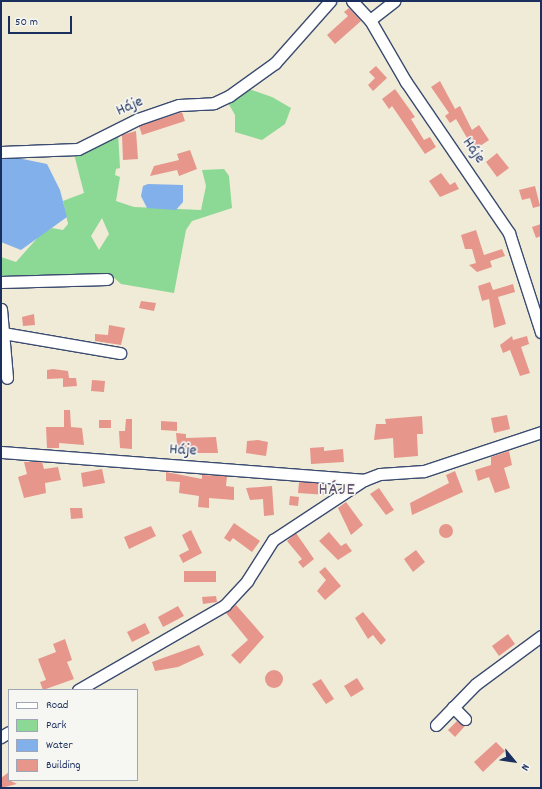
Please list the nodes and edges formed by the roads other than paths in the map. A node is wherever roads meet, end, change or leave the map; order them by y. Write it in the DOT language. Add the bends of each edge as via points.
graph roads {
  1 [pos="330,1"];
  2 [pos="352,1"];
  3 [pos="394,1"];
  4 [pos="370,20"];
  5 [pos="1,152"];
  6 [pos="107,279"];
  7 [pos="1,282"];
  8 [pos="1,309"];
  9 [pos="3,332"];
  10 [pos="541,332"];
  11 [pos="120,353"];
  12 [pos="7,378"];
  13 [pos="541,432"];
  14 [pos="1,452"];
  15 [pos="364,480"];
  16 [pos="541,636"];
  17 [pos="80,689"];
  18 [pos="453,707"];
  19 [pos="465,719"];
  20 [pos="436,726"];
  1 -- 5 [label="street, Háje" via="275,63 219,101 179,105 138,119 78,150"];
  2 -- 4 [label="street, Háje"];
  3 -- 4 [label="street"];
  4 -- 10 [label="street, Háje" via="406,82 509,233"];
  6 -- 7 [label="street"];
  8 -- 9 [label="street"];
  9 -- 11 [label="street"];
  9 -- 12 [label="street"];
  13 -- 15 [label="street, Háje" via="424,471 380,474"];
  14 -- 15 [label="street, Háje"];
  15 -- 17 [label="street, Háje" via="273,540 247,581 225,605"];
  16 -- 18 [label="street" via="476,684"];
  18 -- 19 [label="street"];
  18 -- 20 [label="street"];
}
